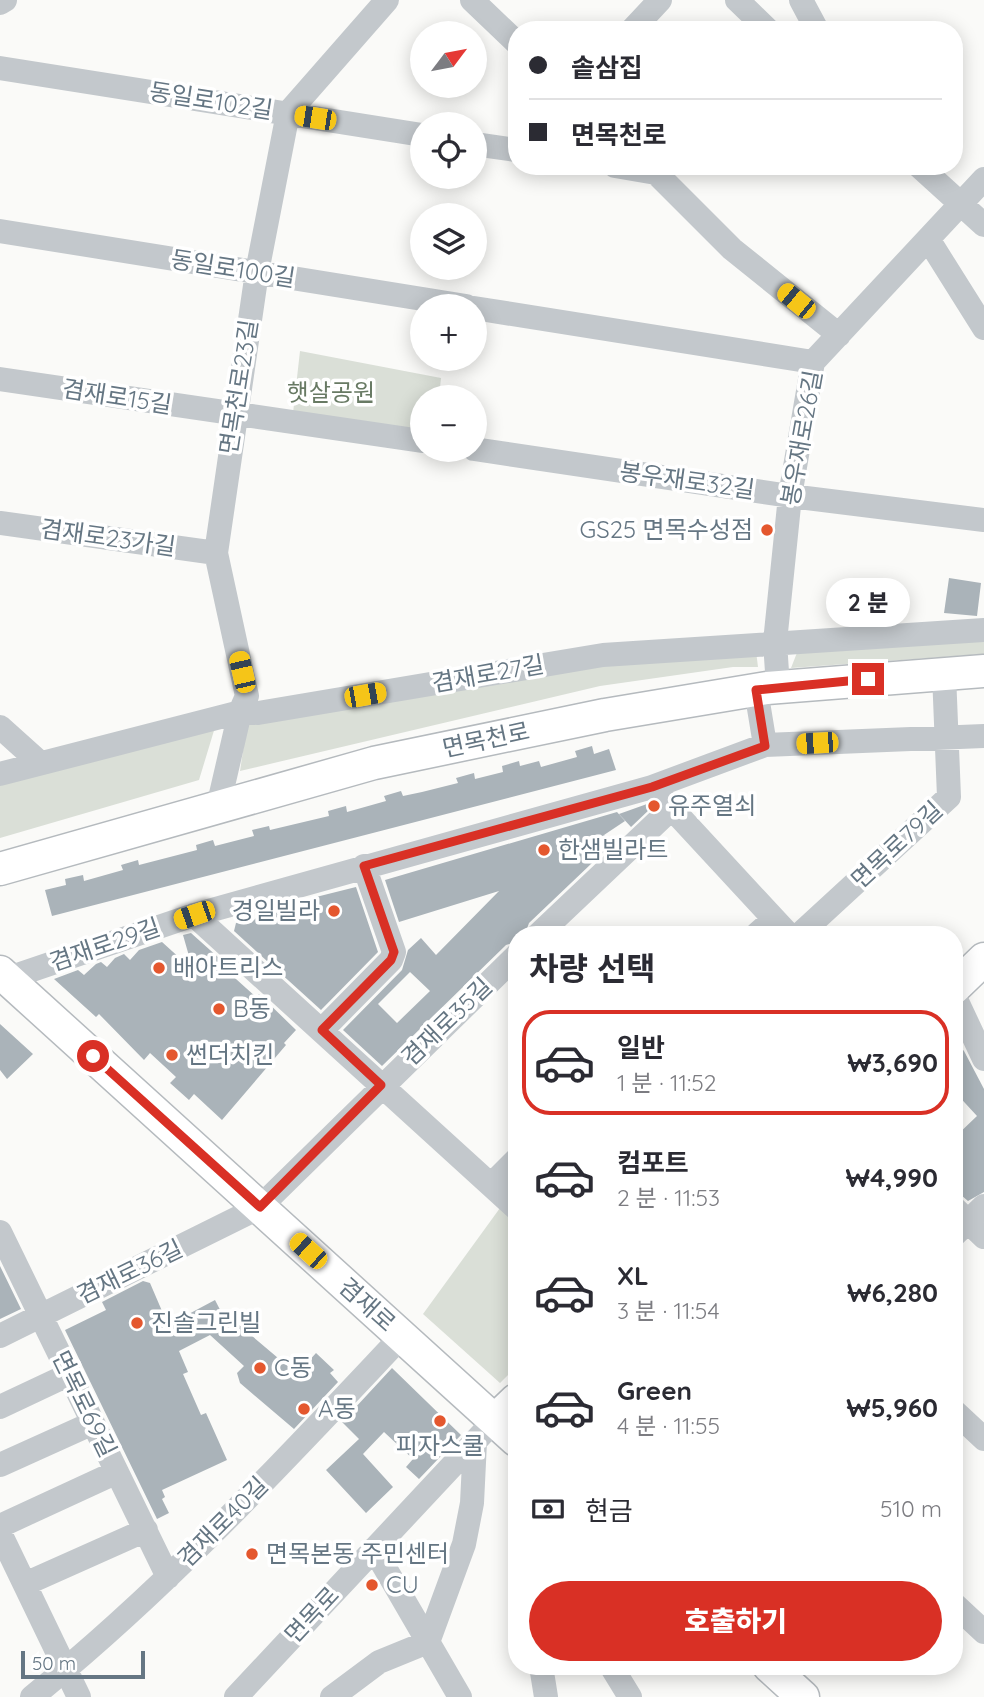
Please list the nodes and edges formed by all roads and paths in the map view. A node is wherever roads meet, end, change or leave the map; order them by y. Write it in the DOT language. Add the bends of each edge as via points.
graph roads {
  1 [pos="5,0"];
  2 [pos="387,0"];
  3 [pos="472,0"];
  4 [pos="660,0"];
  5 [pos="737,0"];
  6 [pos="801,0"];
  7 [pos="0,3"];
  8 [pos="640,21"];
  9 [pos="759,21"];
  10 [pos="812,21"];
  11 [pos="508,34"];
  12 [pos="0,68"];
  13 [pos="288,114"];
  14 [pos="410,133"];
  15 [pos="487,146"];
  16 [pos="508,149"];
  17 [pos="658,175"];
  18 [pos="929,175"];
  19 [pos="984,179"];
  20 [pos="961,204"];
  21 [pos="984,225"];
  22 [pos="0,231"];
  23 [pos="928,239"];
  24 [pos="257,272"];
  25 [pos="410,297"];
  26 [pos="487,310"];
  27 [pos="984,328"];
  28 [pos="839,335"];
  29 [pos="813,362"];
  30 [pos="0,379"];
  31 [pos="234,415"];
  32 [pos="410,439"];
  33 [pos="487,451"];
  34 [pos="790,496"];
  35 [pos="984,520"];
  36 [pos="0,523"];
  37 [pos="216,554"];
  38 [pos="984,630"];
  39 [pos="775,642"];
  40 [pos="984,671"];
  41 [pos="944,674"];
  42 [pos="767,689"];
  43 [pos="240,712"];
  44 [pos="0,727"];
  45 [pos="984,736"];
  46 [pos="946,737"];
  47 [pos="765,746"];
  48 [pos="38,762"];
  49 [pos="0,774"];
  50 [pos="652,787"];
  51 [pos="218,807"];
  52 [pos="671,808"];
  53 [pos="364,866"];
  54 [pos="0,869"];
  55 [pos="194,915"];
  56 [pos="546,926"];
  57 [pos="770,926"];
  58 [pos="809,926"];
  59 [pos="984,959"];
  60 [pos="508,964"];
  61 [pos="2,977"];
  62 [pos="963,979"];
  63 [pos="963,1014"];
  64 [pos="322,1030"];
  65 [pos="984,1059"];
  66 [pos="381,1085"];
  67 [pos="508,1168"];
  68 [pos="491,1185"];
  69 [pos="508,1201"];
  70 [pos="260,1207"];
  71 [pos="0,1232"];
  72 [pos="41,1316"];
  73 [pos="0,1336"];
  74 [pos="402,1336"];
  75 [pos="70,1374"];
  76 [pos="0,1407"];
  77 [pos="963,1419"];
  78 [pos="93,1423"];
  79 [pos="501,1426"];
  80 [pos="984,1439"];
  81 [pos="0,1465"];
  82 [pos="117,1472"];
  83 [pos="0,1527"];
  84 [pos="146,1531"];
  85 [pos="0,1533"];
  86 [pos="374,1549"];
  87 [pos="168,1577"];
  88 [pos="25,1584"];
  89 [pos="963,1612"];
  90 [pos="984,1632"];
  91 [pos="428,1642"];
  92 [pos="67,1669"];
  93 [pos="542,1675"];
  94 [pos="617,1675"];
  95 [pos="33,1697"];
  96 [pos="79,1697"];
  97 [pos="236,1697"];
  98 [pos="332,1697"];
  99 [pos="460,1697"];
  100 [pos="546,1697"];
  101 [pos="630,1697"];
  1 -- 7 [label="street"];
  2 -- 13 [label="street, 면목천로23길"];
  3 -- 11 [label="street"];
  4 -- 8 [label="street"];
  5 -- 9 [label="street"];
  6 -- 10 [label="street"];
  12 -- 13 [label="street, 동일로102길"];
  13 -- 14 [label="street, 동일로102길"];
  13 -- 24 [label="street, 면목천로23길"];
  15 -- 16 [label="street"];
  17 -- 28 [label="street" via="732,249"];
  18 -- 20 [label="street"];
  19 -- 20 [label="street, 봉우재로26길"];
  20 -- 21 [label="street"];
  20 -- 23 [label="street, 봉우재로26길"];
  22 -- 24 [label="street, 동일로100길"];
  23 -- 27 [label="street"];
  23 -- 28 [label="street, 봉우재로26길"];
  24 -- 25 [label="street, 동일로100길"];
  24 -- 31 [label="street, 면목천로23길"];
  26 -- 29 [label="street"];
  28 -- 29 [label="street, 봉우재로26길"];
  29 -- 34 [label="street, 봉우재로26길"];
  30 -- 31 [label="street, 겸재로15길"];
  31 -- 32 [label="street"];
  31 -- 37 [label="street, 면목천로23길"];
  33 -- 34 [label="street, 봉우재로32길"];
  34 -- 35 [label="street, 봉우재로32길"];
  34 -- 39 [label="street, 봉우재로26길"];
  36 -- 37 [label="street, 겸재로23가길"];
  37 -- 43 [label="street, 면목천로23길" via="247,696"];
  38 -- 39 [label="street, 겸재로27길"];
  39 -- 42 [label="street, 봉우재로26길"];
  39 -- 43 [label="street, 겸재로27길" via="603,655 258,713"];
  40 -- 41 [label="main road, 면목천로"];
  41 -- 42 [label="main road, 면목천로"];
  41 -- 46 [label="street"];
  42 -- 47 [label="street, 봉우재로26길"];
  42 -- 51 [label="main road, 면목천로" via="605,715 387,761"];
  43 -- 48 [label="street, 겸재로27길"];
  43 -- 51 [label="street, 면목천로23길"];
  44 -- 48 [label="street"];
  45 -- 46 [label="street, 겸재로29길"];
  46 -- 47 [label="street, 겸재로29길"];
  46 -- 58 [label="street, 면목로79길" via="950,797"];
  47 -- 50 [label="street, 겸재로29길"];
  48 -- 49 [label="street, 겸재로27길"];
  50 -- 52 [label="street"];
  50 -- 53 [label="street, 겸재로29길"];
  51 -- 54 [label="main road, 면목천로"];
  52 -- 56 [label="street"];
  52 -- 57 [label="street"];
  53 -- 55 [label="street, 겸재로29길"];
  53 -- 64 [label="street" via="394,952"];
  55 -- 61 [label="street, 겸재로29길"];
  55 -- 64 [label="street"];
  59 -- 62 [label="main road"];
  60 -- 66 [label="street, 겸재로35길"];
  61 -- 70 [label="main road, 겸재로"];
  63 -- 65 [label="street"];
  64 -- 66 [label="street"];
  66 -- 68 [label="street"];
  66 -- 70 [label="street, 겸재로35길"];
  67 -- 68 [label="street"];
  68 -- 69 [label="street"];
  70 -- 72 [label="street, 겸재로36길"];
  70 -- 74 [label="main road, 겸재로"];
  71 -- 72 [label="street, 면목로69길"];
  72 -- 73 [label="street, 겸재로36길"];
  72 -- 75 [label="street, 면목로69길"];
  74 -- 79 [label="main road, 겸재로"];
  74 -- 87 [label="street, 겸재로40길"];
  75 -- 76 [label="street"];
  75 -- 78 [label="street, 면목로69길"];
  77 -- 80 [label="street"];
  78 -- 81 [label="street"];
  78 -- 82 [label="street, 면목로69길"];
  79 -- 86 [label="street, 면목로"];
  79 -- 91 [label="street"];
  82 -- 83 [label="street"];
  82 -- 84 [label="street, 면목로69길"];
  84 -- 87 [label="street, 면목로69길"];
  84 -- 88 [label="street"];
  85 -- 88 [label="street"];
  86 -- 91 [label="street"];
  86 -- 97 [label="street, 면목로"];
  87 -- 92 [label="street, 겸재로40길"];
  88 -- 92 [label="street"];
  89 -- 90 [label="street"];
  91 -- 98 [label="street" via="379,1662"];
  91 -- 99 [label="street"];
  92 -- 95 [label="street, 겸재로40길"];
  92 -- 96 [label="street"];
  93 -- 100 [label="street"];
  94 -- 101 [label="street"];
}
